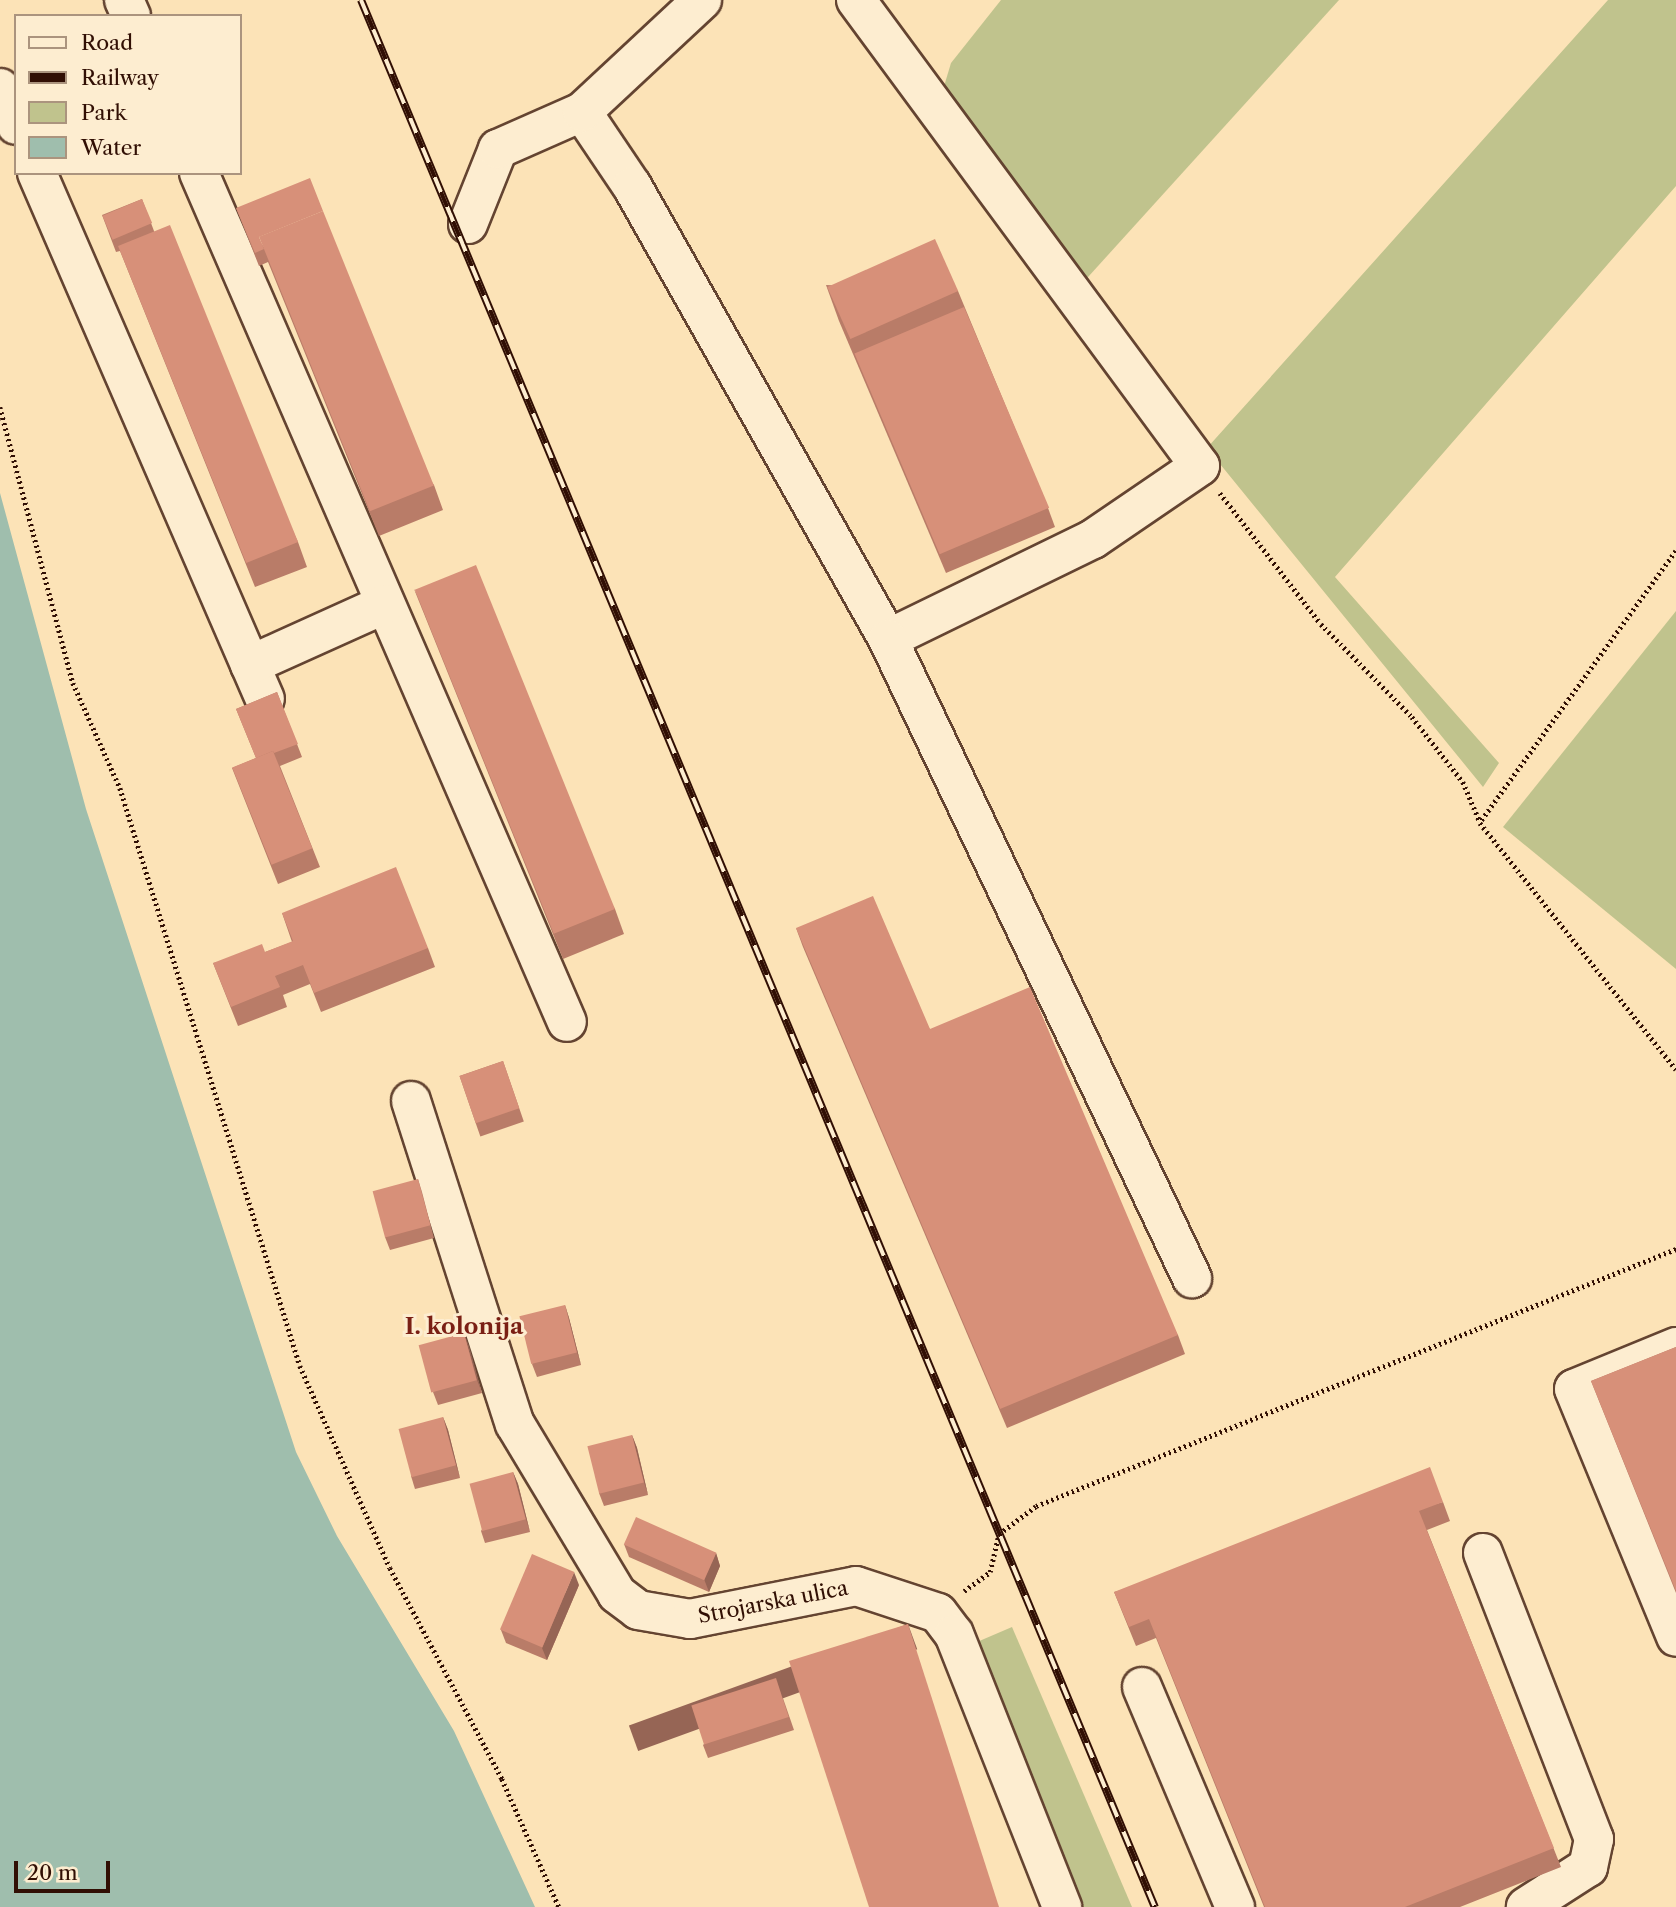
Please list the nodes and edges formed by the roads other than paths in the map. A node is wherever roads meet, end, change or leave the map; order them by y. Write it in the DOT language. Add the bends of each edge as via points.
graph roads {
  1 [pos="702,0"];
  2 [pos="856,0"];
  3 [pos="0,88"];
  4 [pos="582,112"];
  5 [pos="14,120"];
  6 [pos="38,175"];
  7 [pos="200,175"];
  8 [pos="468,223"];
  9 [pos="385,604"];
  10 [pos="888,639"];
  11 [pos="250,665"];
  12 [pos="265,699"];
  13 [pos="567,1022"];
  14 [pos="411,1101"];
  15 [pos="1192,1278"];
  16 [pos="1676,1347"];
  17 [pos="1483,1553"];
  18 [pos="1676,1637"];
  19 [pos="1142,1687"];
  20 [pos="1544,1903"];
  21 [pos="1062,1907"];
  22 [pos="1235,1907"];
  1 -- 4 [label="street"];
  2 -- 10 [label="street" via="1200,466 1093,539"];
  3 -- 5 [label="street"];
  4 -- 8 [label="street" via="498,149"];
  4 -- 10 [label="street" via="632,186"];
  6 -- 11 [label="street"];
  7 -- 9 [label="street"];
  9 -- 11 [label="street"];
  9 -- 13 [label="street"];
  10 -- 15 [label="street"];
  11 -- 12 [label="street"];
  14 -- 21 [label="street, Strojarska ulica" via="515,1424 617,1594 638,1610 690,1619 856,1586 938,1613 954,1634"];
  16 -- 18 [label="street" via="1574,1389"];
  17 -- 20 [label="street" via="1594,1839 1588,1867"];
  19 -- 22 [label="street"];
}
